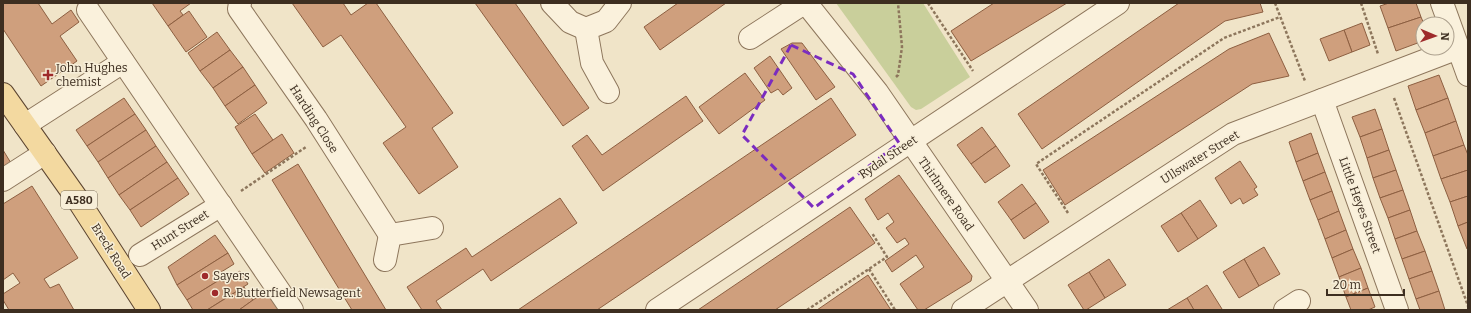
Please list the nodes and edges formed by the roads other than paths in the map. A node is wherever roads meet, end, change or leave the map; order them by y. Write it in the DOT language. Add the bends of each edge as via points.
graph roads {
  1 [pos="240,3"];
  2 [pos="552,3"];
  3 [pos="620,3"];
  4 [pos="805,3"];
  5 [pos="1118,3"];
  6 [pos="1442,3"];
  7 [pos="88,10"];
  8 [pos="586,29"];
  9 [pos="750,38"];
  10 [pos="1458,48"];
  11 [pos="123,62"];
  12 [pos="1468,76"];
  13 [pos="608,92"];
  14 [pos="3,94"];
  15 [pos="1319,102"];
  16 [pos="25,125"];
  17 [pos="910,142"];
  18 [pos="45,153"];
  19 [pos="3,180"];
  20 [pos="221,205"];
  21 [pos="432,228"];
  22 [pos="390,235"];
  23 [pos="140,255"];
  24 [pos="385,260"];
  25 [pos="1007,282"];
  26 [pos="149,310"];
  27 [pos="292,310"];
  28 [pos="657,310"];
  29 [pos="963,310"];
  30 [pos="1027,310"];
  31 [pos="1397,310"];
  1 -- 22 [label="street, Harding Close" via="239,9 316,119"];
  2 -- 8 [label="street" via="570,22"];
  3 -- 8 [label="street" via="606,21"];
  4 -- 9 [label="street"];
  4 -- 17 [label="street, Thirlmere Road" via="877,92"];
  5 -- 17 [label="street, Rydal Street"];
  6 -- 10 [label="street"];
  7 -- 11 [label="street"];
  8 -- 13 [label="street" via="592,63"];
  10 -- 12 [label="street"];
  10 -- 15 [label="street, Ullswater Street"];
  11 -- 16 [label="street"];
  11 -- 20 [label="street"];
  14 -- 16 [label="main road, Breck Road / A580"];
  15 -- 25 [label="street, Ullswater Street" via="1232,134"];
  15 -- 31 [label="street, Little Heyes Street"];
  16 -- 18 [label="main road, Breck Road / A580"];
  17 -- 25 [label="street, Thirlmere Road"];
  17 -- 28 [label="street, Rydal Street"];
  18 -- 19 [label="street"];
  18 -- 26 [label="main road, Breck Road / A580"];
  20 -- 23 [label="street, Hunt Street"];
  20 -- 27 [label="street"];
  21 -- 22 [label="street"];
  22 -- 24 [label="street"];
  25 -- 29 [label="street, Ullswater Street"];
  25 -- 30 [label="street, Thirlmere Road"];
}
